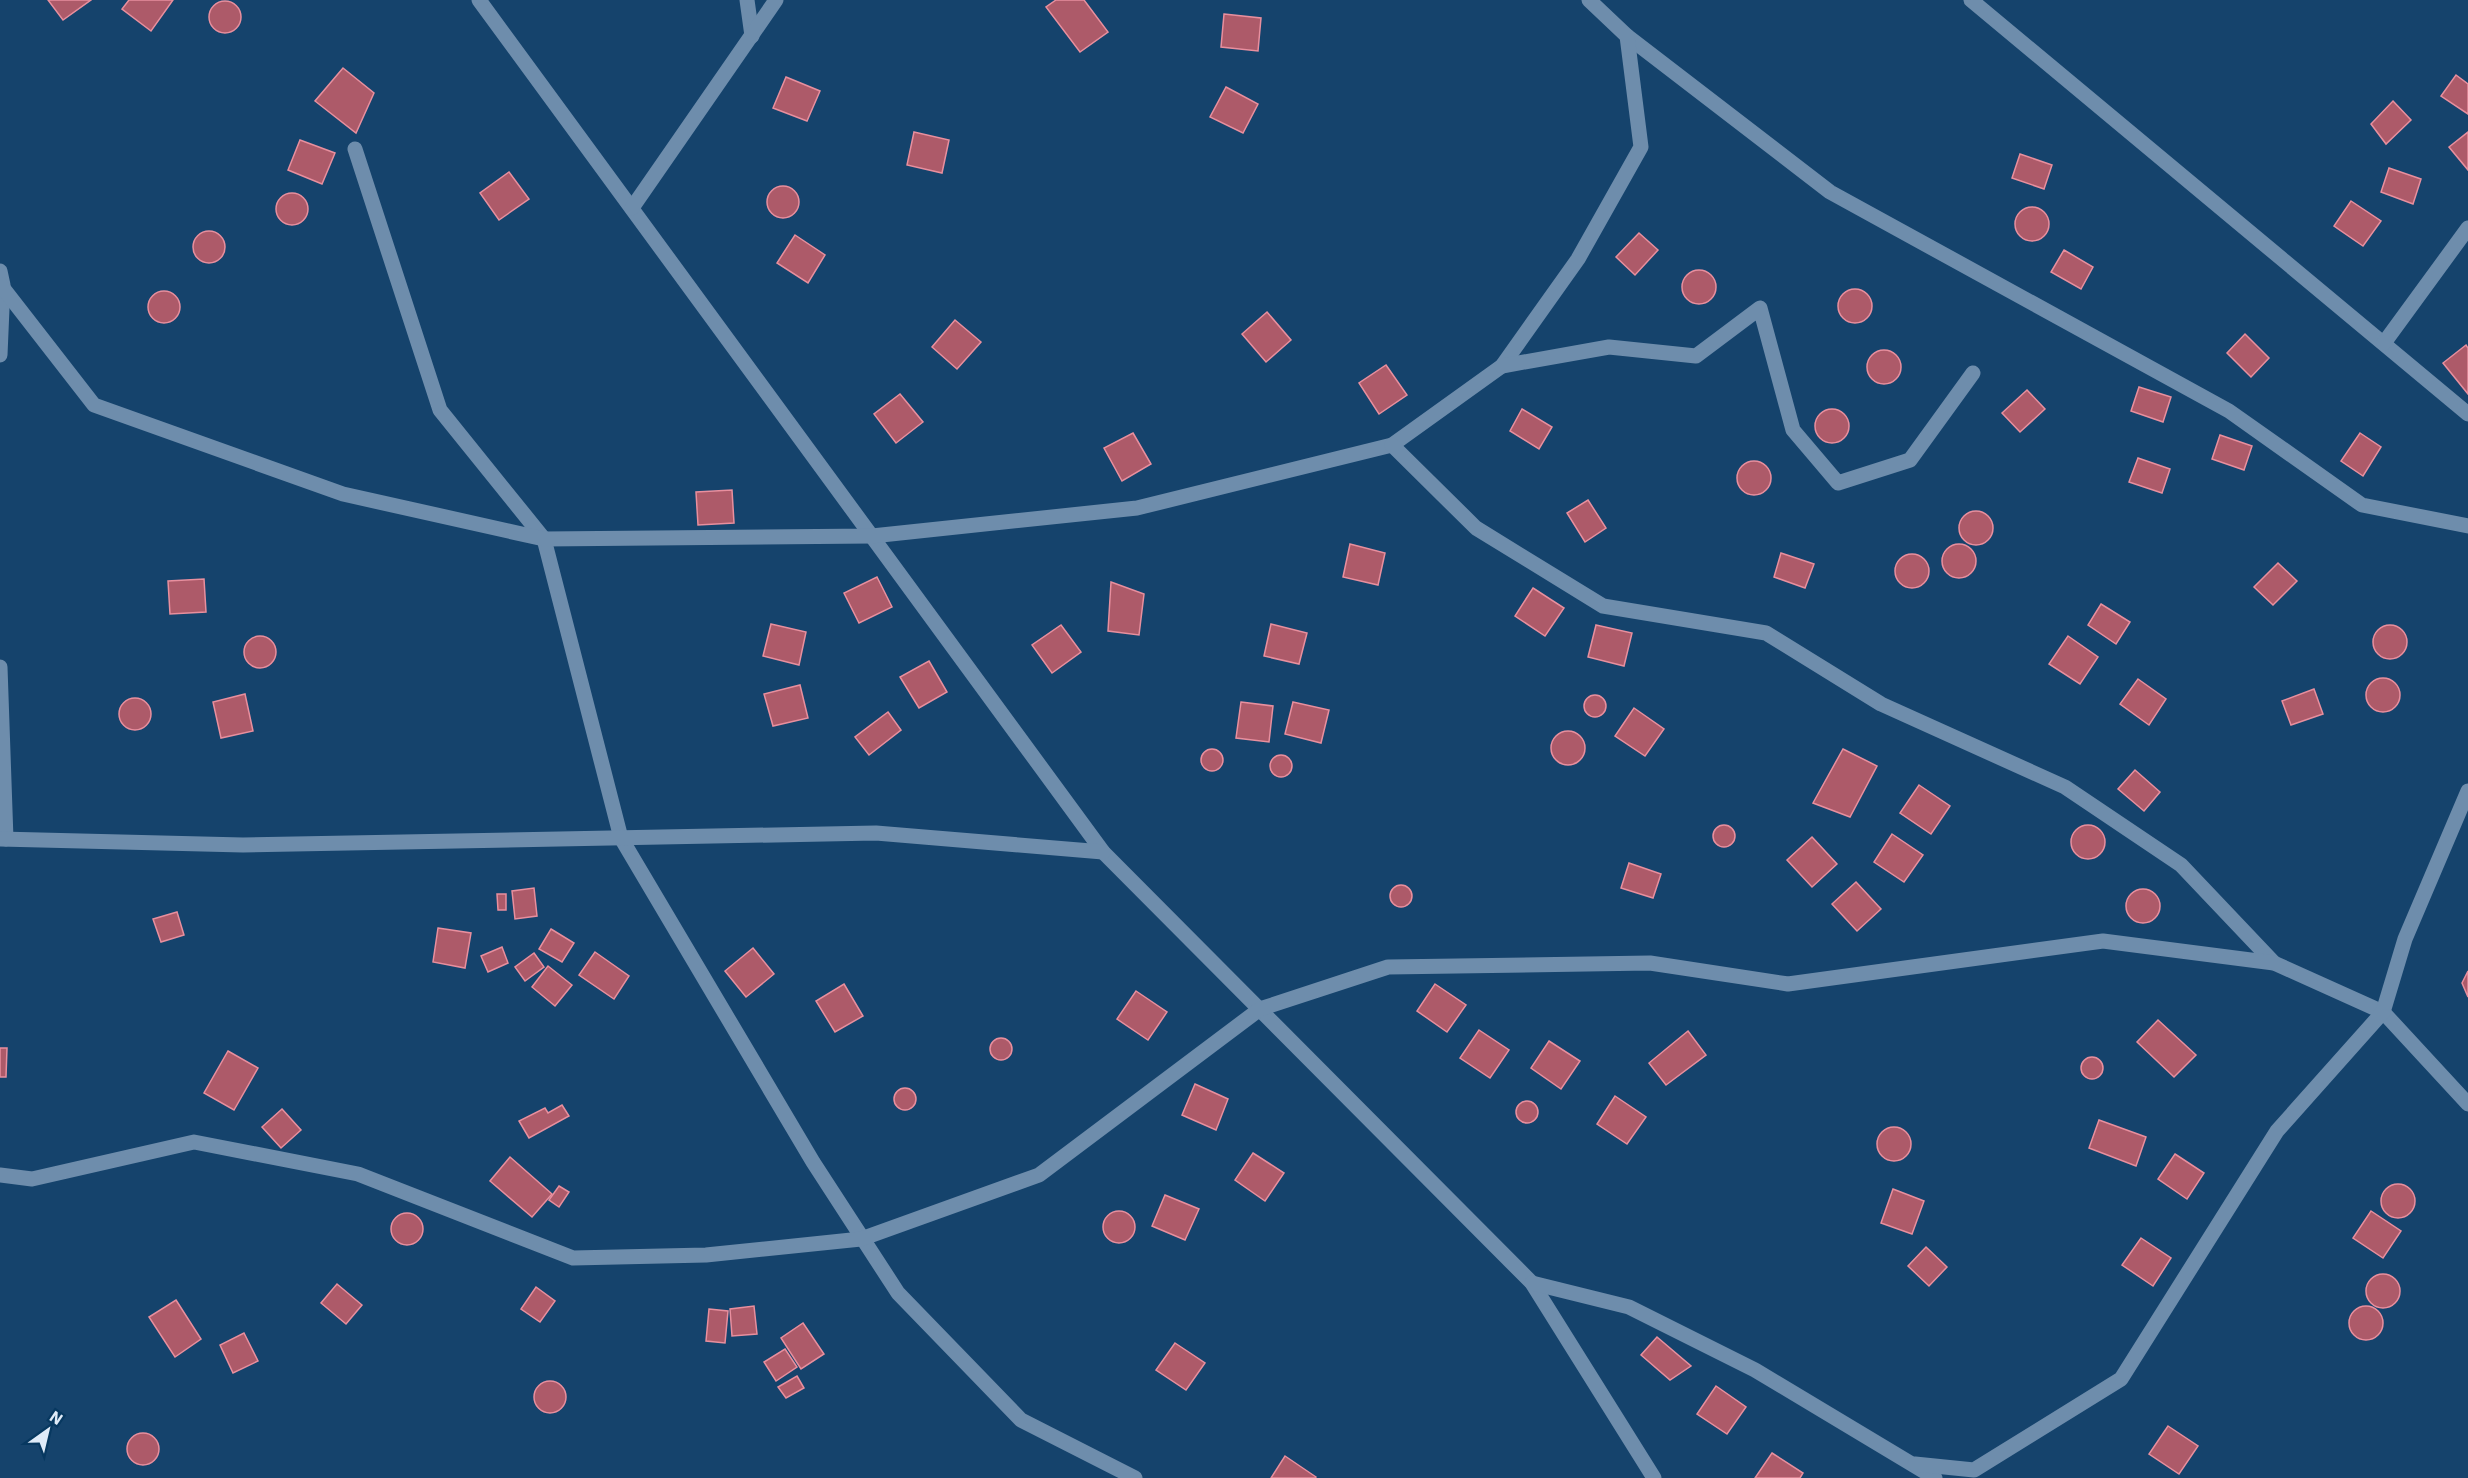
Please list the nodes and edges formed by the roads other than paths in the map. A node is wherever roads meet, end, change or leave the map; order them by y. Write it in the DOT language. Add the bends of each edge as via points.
graph roads {
  1 [pos="479,0"];
  2 [pos="747,0"];
  3 [pos="776,0"];
  4 [pos="1589,0"];
  5 [pos="1971,0"];
  6 [pos="752,36"];
  7 [pos="1627,36"];
  8 [pos="354,149"];
  9 [pos="632,208"];
  10 [pos="2468,228"];
  11 [pos="1,280"];
  12 [pos="2384,343"];
  13 [pos="0,355"];
  14 [pos="1502,366"];
  15 [pos="1973,373"];
  16 [pos="2468,414"];
  17 [pos="1392,445"];
  18 [pos="2468,526"];
  19 [pos="872,536"];
  20 [pos="544,539"];
  21 [pos="0,667"];
  22 [pos="2468,791"];
  23 [pos="621,838"];
  24 [pos="3,839"];
  25 [pos="1103,852"];
  26 [pos="2274,963"];
  27 [pos="1260,1009"];
  28 [pos="2383,1012"];
  29 [pos="2468,1104"];
  30 [pos="0,1176"];
  31 [pos="861,1239"];
  32 [pos="1532,1283"];
  33 [pos="1915,1464"];
  34 [pos="1135,1478"];
  35 [pos="1654,1478"];
  36 [pos="1935,1478"];
  1 -- 9 [label="street"];
  2 -- 6 [label="street"];
  3 -- 6 [label="street"];
  4 -- 7 [label="street"];
  5 -- 12 [label="street"];
  6 -- 9 [label="street"];
  7 -- 14 [label="street" via="1641,147 1578,259"];
  7 -- 18 [label="street" via="1830,192 2229,411 2362,505"];
  8 -- 20 [label="street" via="440,410"];
  9 -- 19 [label="street"];
  10 -- 12 [label="street"];
  11 -- 13 [label="street"];
  11 -- 20 [label="street" via="94,405 343,494"];
  12 -- 16 [label="street"];
  14 -- 15 [label="street" via="1609,347 1696,356 1760,308 1793,429 1838,483 1910,460"];
  14 -- 17 [label="street"];
  17 -- 19 [label="street" via="1137,507"];
  17 -- 26 [label="street" via="1476,528 1603,606 1766,633 1881,704 2065,787 2181,865"];
  19 -- 20 [label="street"];
  19 -- 25 [label="street"];
  20 -- 23 [label="street"];
  21 -- 24 [label="street"];
  22 -- 28 [label="street" via="2405,939"];
  23 -- 24 [label="street" via="243,845"];
  23 -- 25 [label="street" via="876,832"];
  23 -- 31 [label="street"];
  25 -- 27 [label="street"];
  26 -- 27 [label="street" via="2103,941 1788,984 1650,963 1388,967"];
  26 -- 28 [label="street"];
  27 -- 31 [label="street" via="1039,1175"];
  27 -- 32 [label="street"];
  28 -- 29 [label="street"];
  28 -- 33 [label="street" via="2277,1131 2121,1378 1974,1470"];
  30 -- 31 [label="street" via="32,1179 194,1142 358,1174 573,1258 706,1255"];
  31 -- 34 [label="street" via="898,1293 1021,1420"];
  32 -- 33 [label="street" via="1629,1307 1755,1370"];
  32 -- 35 [label="street"];
  33 -- 36 [label="street"];
}
